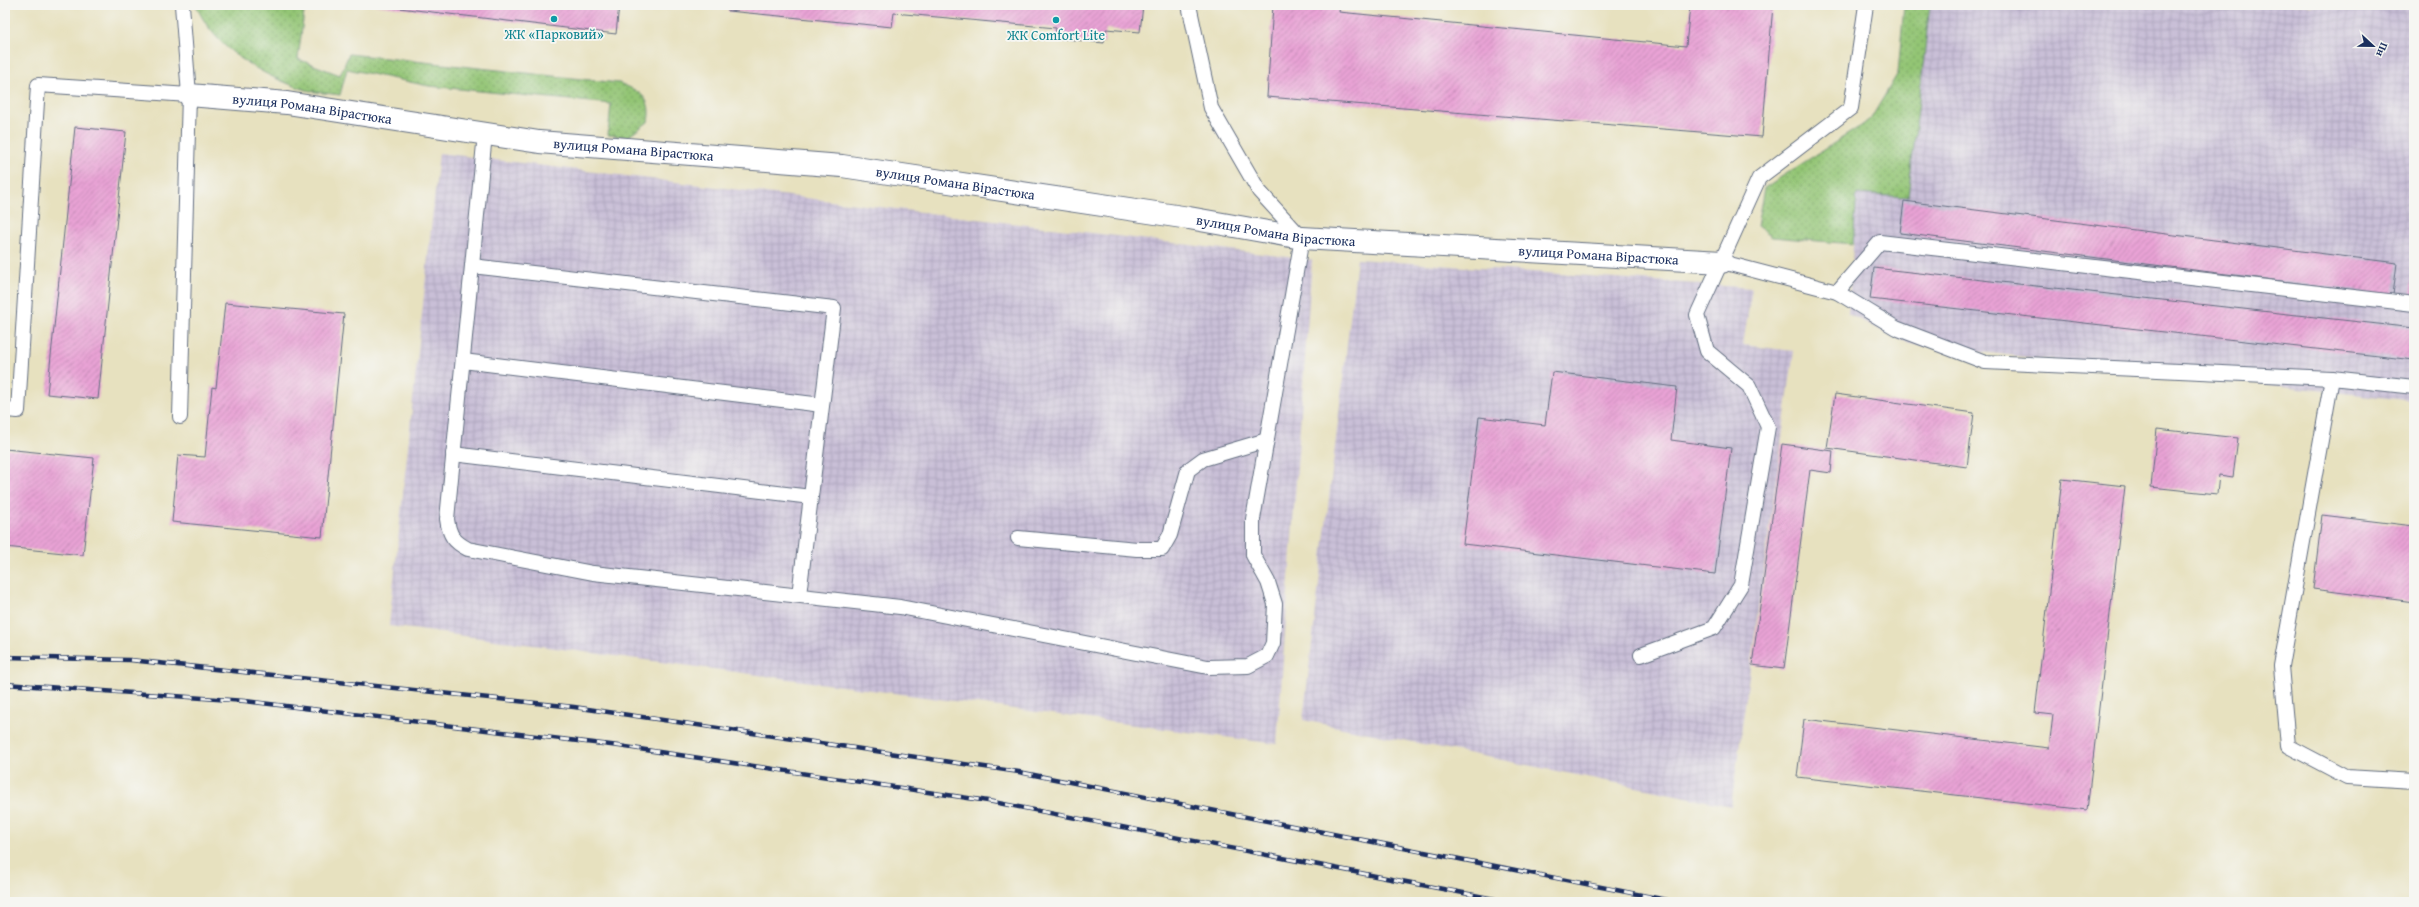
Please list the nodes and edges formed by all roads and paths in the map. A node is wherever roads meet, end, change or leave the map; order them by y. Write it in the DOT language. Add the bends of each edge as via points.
graph roads {
  1 [pos="182,5"];
  2 [pos="1189,5"];
  3 [pos="1866,5"];
  4 [pos="190,95"];
  5 [pos="485,134"];
  6 [pos="1302,238"];
  7 [pos="1722,262"];
  8 [pos="472,266"];
  9 [pos="1836,292"];
  10 [pos="2414,304"];
  11 [pos="463,361"];
  12 [pos="2332,378"];
  13 [pos="2414,387"];
  14 [pos="822,405"];
  15 [pos="5,410"];
  16 [pos="180,417"];
  17 [pos="1267,440"];
  18 [pos="453,454"];
  19 [pos="811,497"];
  20 [pos="1018,538"];
  21 [pos="799,596"];
  22 [pos="1641,655"];
  23 [pos="2414,781"];
  1 -- 4 [label="lane"];
  2 -- 6 [label="lane" via="1212,108 1259,190"];
  3 -- 7 [label="lane" via="1851,108 1759,178"];
  4 -- 5 [label="street, вулиця Романа Вірастюка" via="287,103"];
  4 -- 15 [label="lane" via="38,85 18,411"];
  4 -- 16 [label="lane"];
  5 -- 6 [label="street, вулиця Романа Вірастюка" via="539,142 842,166 1189,218"];
  5 -- 8 [label="lane"];
  6 -- 7 [label="street, вулиця Романа Вірастюка"];
  6 -- 17 [label="lane"];
  7 -- 9 [label="lane"];
  7 -- 22 [label="lane" via="1697,315 1707,351 1749,386 1768,427 1741,585 1714,628"];
  8 -- 11 [label="lane"];
  8 -- 14 [label="lane" via="834,308"];
  9 -- 10 [label="lane" via="1880,242"];
  9 -- 12 [label="lane" via="1896,328 1985,362"];
  11 -- 14 [label="lane"];
  11 -- 18 [label="lane"];
  12 -- 13 [label="lane"];
  12 -- 23 [label="lane" via="2281,666 2288,746 2347,777"];
  14 -- 19 [label="lane"];
  17 -- 20 [label="lane" via="1203,459 1188,470 1170,535 1162,549"];
  17 -- 21 [label="lane" via="1253,519 1253,554 1268,582 1275,604 1273,643 1267,656 1248,666 1208,667 900,606"];
  18 -- 19 [label="lane"];
  18 -- 21 [label="lane" via="447,519 449,532 457,543 468,549 593,573"];
  19 -- 21 [label="lane"];
}
